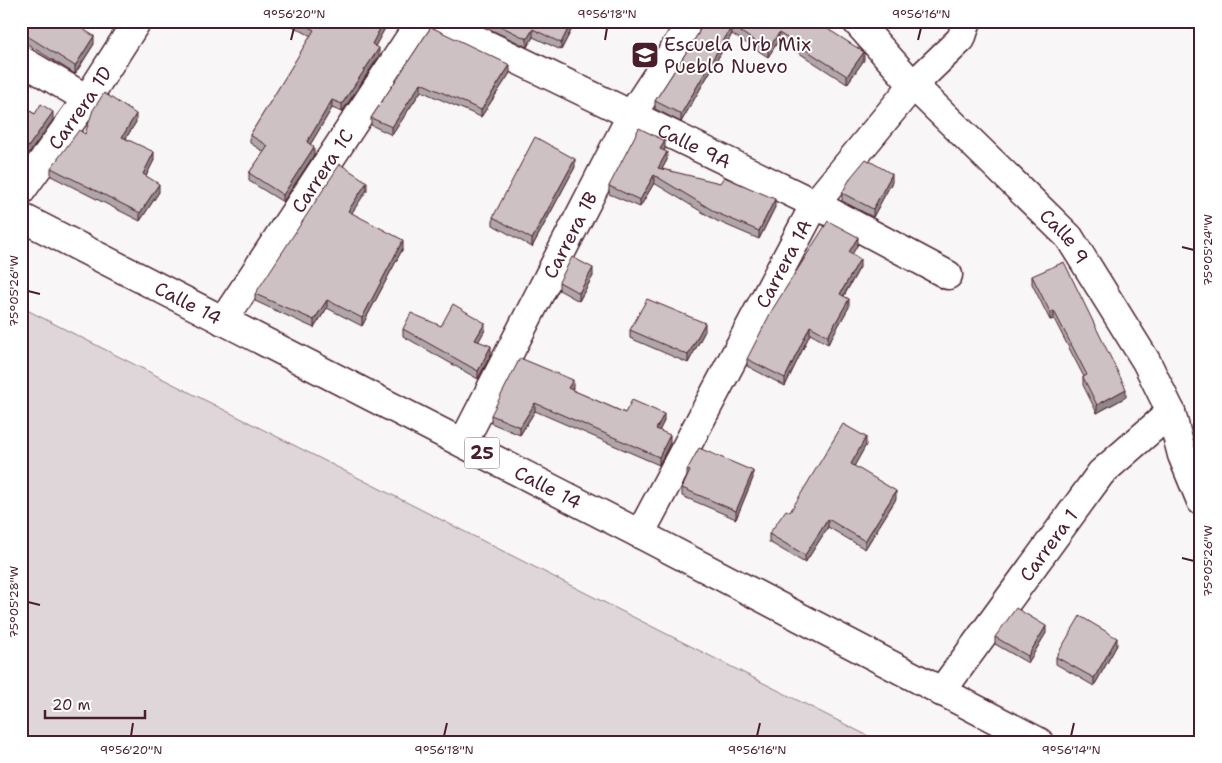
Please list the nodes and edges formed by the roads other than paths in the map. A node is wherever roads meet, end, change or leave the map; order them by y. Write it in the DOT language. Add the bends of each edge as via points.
graph roads {
  1 [pos="137,21"];
  2 [pos="421,21"];
  3 [pos="438,21"];
  4 [pos="856,21"];
  5 [pos="967,21"];
  6 [pos="685,33"];
  7 [pos="21,60"];
  8 [pos="913,85"];
  9 [pos="87,99"];
  10 [pos="632,114"];
  11 [pos="21,191"];
  12 [pos="815,204"];
  13 [pos="21,217"];
  14 [pos="948,275"];
  15 [pos="223,321"];
  16 [pos="1171,412"];
  17 [pos="463,444"];
  18 [pos="1201,501"];
  19 [pos="640,534"];
  20 [pos="941,692"];
  21 [pos="1039,742"];
  1 -- 9 [label="main road, Carrera 1D"];
  2 -- 15 [label="main road, Carrera 1C"];
  3 -- 10 [label="main road, Calle 9A"];
  4 -- 8 [label="main road, Calle 9"];
  5 -- 8 [label="main road, Carrera 1A" via="961,39"];
  6 -- 10 [label="main road, Carrera 1B"];
  7 -- 9 [label="main road"];
  8 -- 12 [label="main road, Carrera 1A"];
  8 -- 16 [label="main road, Calle 9" via="1069,237 1146,361"];
  9 -- 11 [label="main road, Carrera 1D"];
  10 -- 12 [label="main road, Calle 9A"];
  10 -- 17 [label="main road, Carrera 1B"];
  12 -- 14 [label="main road, Calle 9A"];
  12 -- 19 [label="main road, Carrera 1A"];
  13 -- 15 [label="main road, Calle 14 / 25"];
  15 -- 17 [label="main road, Calle 14 / 25"];
  16 -- 18 [label="main road, Calle 9" via="1182,455"];
  16 -- 20 [label="main road, Carrera 1" via="1101,473"];
  17 -- 19 [label="main road, Calle 14 / 25"];
  19 -- 20 [label="main road, Calle 14 / 25"];
  20 -- 21 [label="main road, 25"];
}
